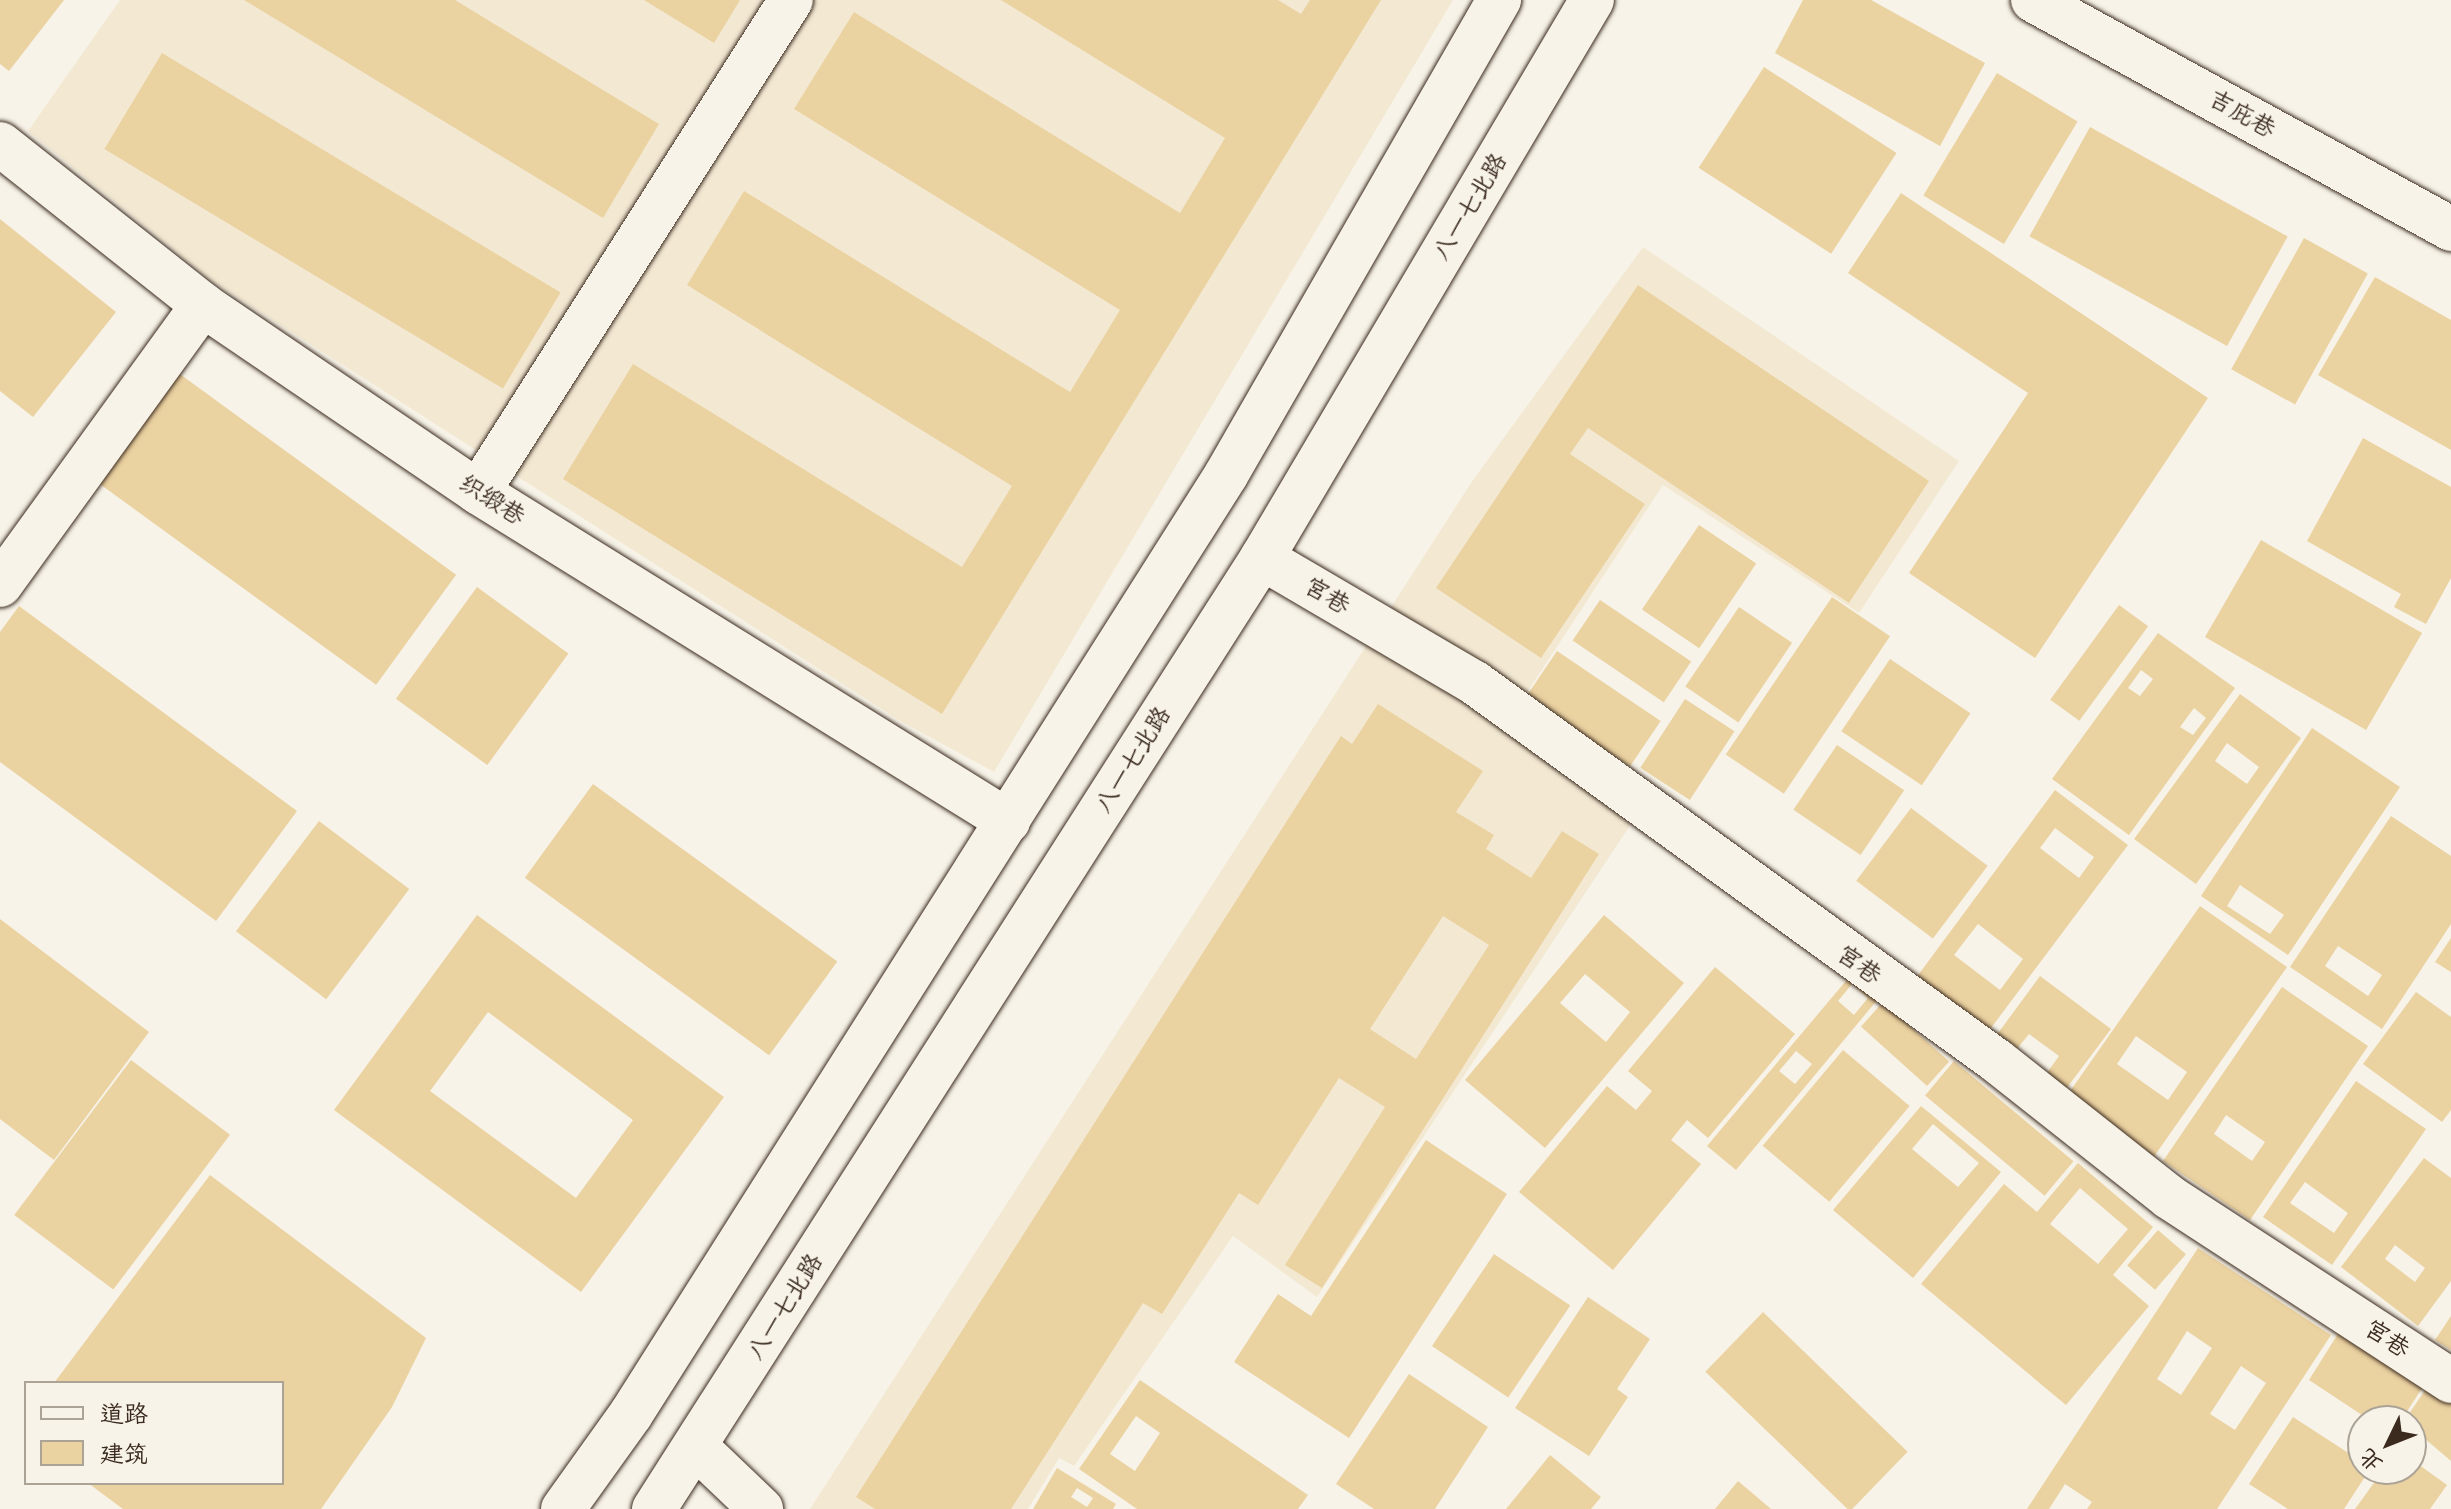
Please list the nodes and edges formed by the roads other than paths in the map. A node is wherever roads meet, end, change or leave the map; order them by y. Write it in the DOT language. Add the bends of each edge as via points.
graph roads {
  1 [pos="791,0"];
  2 [pos="1499,0"];
  3 [pos="1592,0"];
  4 [pos="2033,0"];
  5 [pos="0,144"];
  6 [pos="2451,229"];
  7 [pos="203,305"];
  8 [pos="478,492"];
  9 [pos="1262,558"];
  10 [pos="0,585"];
  11 [pos="1008,821"];
  12 [pos="2451,1381"];
  13 [pos="696,1447"];
  14 [pos="563,1509"];
  15 [pos="654,1509"];
  16 [pos="761,1509"];
  1 -- 8 [label="street"];
  2 -- 11 [label="street" via="1226,475"];
  3 -- 9 [label="street, 八一七北路"];
  4 -- 6 [label="street, 吉庇巷"];
  5 -- 7 [label="street, 织缎巷"];
  7 -- 8 [label="street, 织缎巷"];
  7 -- 10 [label="street"];
  8 -- 11 [label="street, 织缎巷"];
  9 -- 12 [label="street, 宫巷" via="1475,683 1997,1061 2169,1197"];
  9 -- 13 [label="street, 八一七北路"];
  11 -- 14 [label="street"];
  13 -- 15 [label="street, 八一七北路"];
  13 -- 16 [label="street"];
}
